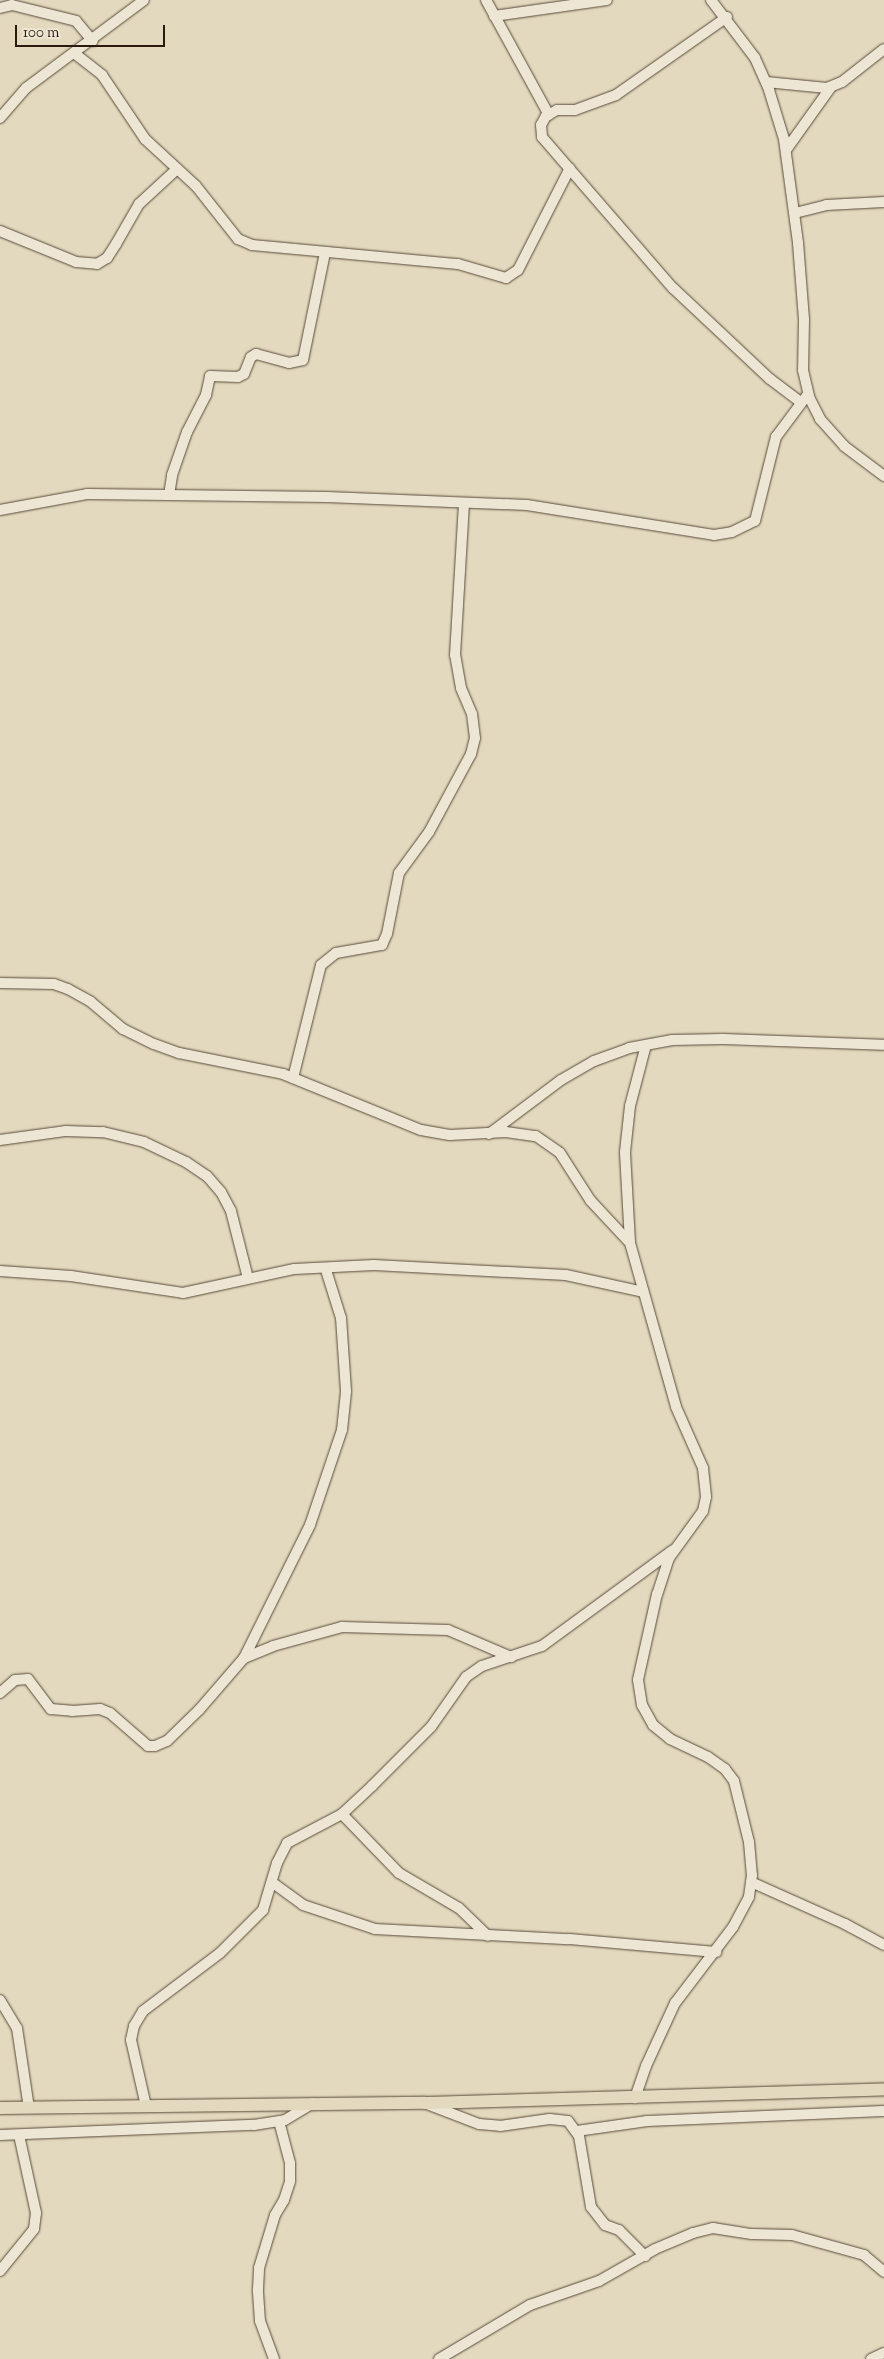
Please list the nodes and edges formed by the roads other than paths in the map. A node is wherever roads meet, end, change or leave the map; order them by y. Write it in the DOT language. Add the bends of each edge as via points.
graph roads {
  1 [pos="144,0"];
  2 [pos="486,0"];
  3 [pos="607,0"];
  4 [pos="712,0"];
  5 [pos="0,8"];
  6 [pos="494,16"];
  7 [pos="727,17"];
  8 [pos="93,41"];
  9 [pos="884,49"];
  10 [pos="74,53"];
  11 [pos="766,82"];
  12 [pos="831,87"];
  13 [pos="549,114"];
  14 [pos="0,118"];
  15 [pos="786,150"];
  16 [pos="570,168"];
  17 [pos="177,169"];
  18 [pos="884,202"];
  19 [pos="795,213"];
  20 [pos="0,231"];
  21 [pos="325,253"];
  22 [pos="805,398"];
  23 [pos="884,476"];
  24 [pos="169,495"];
  25 [pos="464,504"];
  26 [pos="0,511"];
  27 [pos="0,983"];
  28 [pos="646,1045"];
  29 [pos="884,1045"];
  30 [pos="293,1078"];
  31 [pos="488,1135"];
  32 [pos="0,1140"];
  33 [pos="630,1243"];
  34 [pos="326,1270"];
  35 [pos="0,1271"];
  36 [pos="248,1278"];
  37 [pos="643,1292"];
  38 [pos="675,1548"];
  39 [pos="511,1657"];
  40 [pos="244,1658"];
  41 [pos="0,1693"];
  42 [pos="342,1814"];
  43 [pos="751,1882"];
  44 [pos="273,1883"];
  45 [pos="488,1936"];
  46 [pos="884,1945"];
  47 [pos="716,1952"];
  48 [pos="0,2000"];
  49 [pos="884,2089"];
  50 [pos="636,2098"];
  51 [pos="313,2103"];
  52 [pos="425,2103"];
  53 [pos="146,2106"];
  54 [pos="0,2108"];
  55 [pos="29,2108"];
  56 [pos="884,2111"];
  57 [pos="279,2121"];
  58 [pos="577,2130"];
  59 [pos="0,2135"];
  60 [pos="19,2135"];
  61 [pos="645,2256"];
  62 [pos="0,2271"];
  63 [pos="884,2272"];
  64 [pos="884,2353"];
  65 [pos="274,2359"];
  66 [pos="439,2359"];
  67 [pos="871,2359"];
  1 -- 8 [label="street"];
  2 -- 6 [label="street"];
  3 -- 6 [label="street"];
  4 -- 7 [label="street"];
  5 -- 8 [label="street" via="12,5 76,20"];
  6 -- 13 [label="street"];
  7 -- 11 [label="street" via="755,58"];
  7 -- 13 [label="street" via="616,95 575,110 557,110"];
  8 -- 10 [label="street"];
  9 -- 12 [label="street"];
  10 -- 14 [label="street" via="26,88"];
  10 -- 17 [label="street" via="102,75 145,139"];
  11 -- 12 [label="street" via="802,88"];
  11 -- 15 [label="street"];
  12 -- 15 [label="street"];
  13 -- 16 [label="street" via="541,125 542,136"];
  15 -- 19 [label="street"];
  16 -- 21 [label="street" via="518,270 506,278 458,264"];
  16 -- 22 [label="street" via="673,288 770,379"];
  17 -- 20 [label="street" via="139,204 107,258 97,264 76,262"];
  17 -- 21 [label="street" via="196,186 238,239 252,245"];
  18 -- 19 [label="street" via="826,206"];
  19 -- 22 [label="street" via="804,320"];
  21 -- 24 [label="street" via="303,360 290,363 256,354 251,357 244,374 238,377 210,376 206,395 172,475"];
  22 -- 23 [label="street" via="844,446"];
  22 -- 25 [label="street" via="776,437 756,521 732,532 714,535 527,506"];
  24 -- 25 [label="street"];
  24 -- 26 [label="street" via="87,494"];
  25 -- 30 [label="street" via="455,655 472,714 475,738 471,754 437,818 399,873 382,945 336,953 321,965"];
  27 -- 30 [label="street" via="54,984 91,1002 123,1029 154,1044"];
  28 -- 29 [label="street" via="672,1040 722,1039"];
  28 -- 31 [label="street" via="594,1061 561,1080"];
  28 -- 33 [label="street" via="630,1106 624,1152"];
  30 -- 31 [label="street" via="421,1130 450,1135"];
  31 -- 33 [label="street" via="506,1132 536,1136 560,1153 590,1200"];
  32 -- 36 [label="street" via="66,1131 103,1132 144,1142 186,1162 207,1176 221,1192 231,1211"];
  33 -- 37 [label="street"];
  34 -- 36 [label="street" via="294,1269"];
  34 -- 37 [label="street" via="374,1265 510,1270 566,1275"];
  34 -- 40 [label="street" via="340,1318 346,1391 342,1430 310,1525"];
  35 -- 36 [label="street" via="71,1276 183,1292"];
  37 -- 38 [label="street" via="676,1407 702,1468 706,1497 703,1511"];
  38 -- 39 [label="street" via="542,1646"];
  38 -- 43 [label="street" via="657,1594 646,1641 638,1680 642,1704 653,1725 670,1739 708,1757 725,1769 734,1781 749,1842"];
  39 -- 40 [label="street" via="448,1630 342,1627 273,1646"];
  39 -- 42 [label="street" via="482,1666 466,1677 431,1727"];
  40 -- 41 [label="street" via="199,1710 167,1741 155,1746 148,1746 110,1713 100,1709 52,1709 28,1679 15,1680"];
  42 -- 44 [label="street" via="287,1843 277,1863"];
  42 -- 45 [label="street" via="399,1874 458,1908"];
  43 -- 46 [label="street"];
  43 -- 47 [label="street" via="749,1897"];
  44 -- 45 [label="street" via="303,1905 376,1929"];
  44 -- 53 [label="street" via="262,1910 240,1934 194,1974 143,2011 134,2026 132,2040"];
  45 -- 47 [label="street" via="569,1939"];
  47 -- 50 [label="street" via="675,2003 646,2066"];
  48 -- 55 [label="street" via="17,2028"];
  49 -- 50 [label="main road"];
  50 -- 52 [label="main road"];
  51 -- 52 [label="main road"];
  51 -- 53 [label="main road"];
  51 -- 57 [label="street"];
  52 -- 58 [label="street" via="479,2124 500,2126 550,2119 568,2121"];
  53 -- 55 [label="main road"];
  54 -- 55 [label="main road"];
  56 -- 58 [label="street" via="647,2121"];
  57 -- 60 [label="street" via="200,2129"];
  57 -- 65 [label="street" via="290,2163 290,2181 275,2215 259,2268 258,2289 260,2321"];
  58 -- 61 [label="street" via="591,2208 605,2225 619,2230"];
  59 -- 60 [label="street"];
  60 -- 62 [label="street" via="36,2213 34,2229"];
  61 -- 63 [label="street" via="693,2233 713,2228 792,2235 864,2255"];
  61 -- 66 [label="street" via="599,2281 530,2305"];
  64 -- 67 [label="street"];
}
